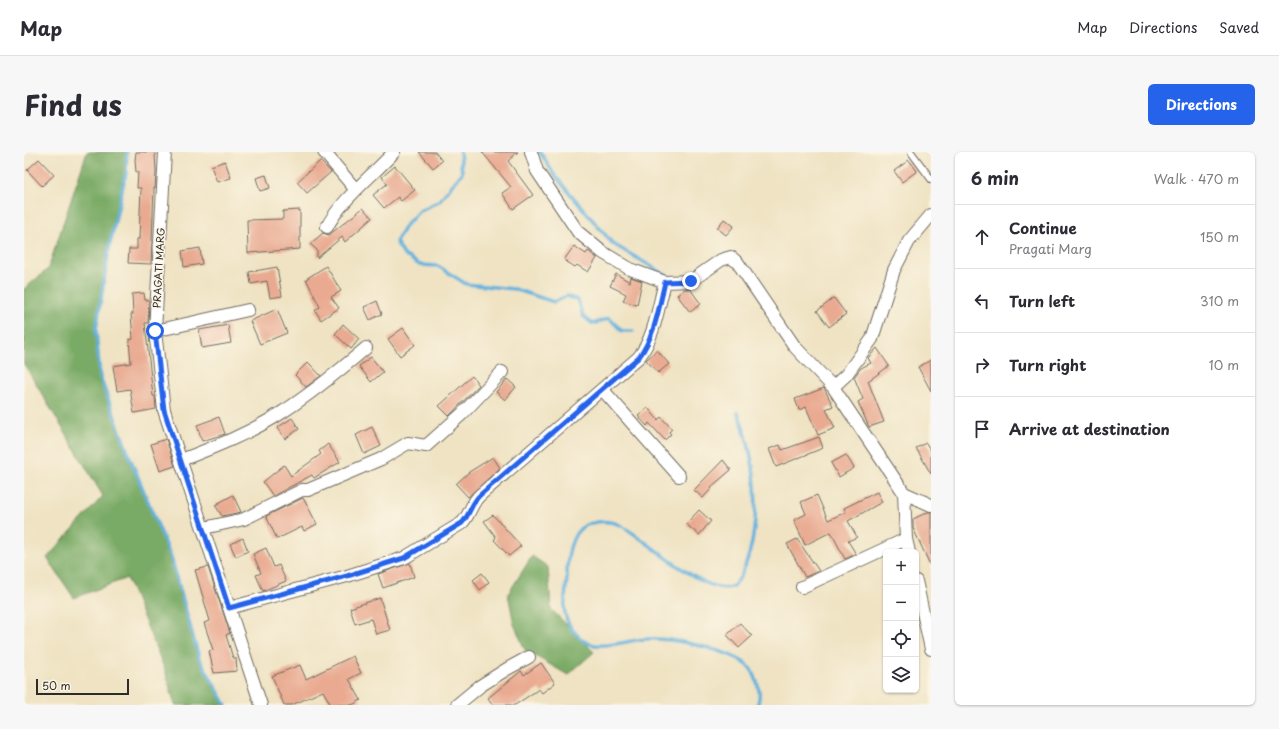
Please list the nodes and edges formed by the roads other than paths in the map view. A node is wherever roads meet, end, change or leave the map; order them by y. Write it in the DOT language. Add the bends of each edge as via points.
graph roads {
  1 [pos="165,152"];
  2 [pos="324,152"];
  3 [pos="394,152"];
  4 [pos="531,152"];
  5 [pos="911,152"];
  6 [pos="931,179"];
  7 [pos="356,190"];
  8 [pos="931,215"];
  9 [pos="327,227"];
  10 [pos="665,282"];
  11 [pos="248,310"];
  12 [pos="155,331"];
  13 [pos="366,348"];
  14 [pos="502,372"];
  15 [pos="833,387"];
  16 [pos="602,389"];
  17 [pos="181,460"];
  18 [pos="679,476"];
  19 [pos="904,493"];
  20 [pos="931,505"];
  21 [pos="204,528"];
  22 [pos="906,539"];
  23 [pos="908,549"];
  24 [pos="917,585"];
  25 [pos="802,587"];
  26 [pos="229,608"];
  27 [pos="931,649"];
  28 [pos="529,657"];
  29 [pos="261,705"];
  30 [pos="457,705"];
  1 -- 12 [label="street, PRAGATI MARG"];
  2 -- 7 [label="street"];
  3 -- 7 [label="street"];
  4 -- 10 [label="street" via="537,171 578,232 602,252 630,269"];
  5 -- 6 [label="lane"];
  7 -- 9 [label="street"];
  8 -- 15 [label="street" via="909,242 894,270 872,339 846,375"];
  10 -- 15 [label="street" via="691,281 721,260 731,257 738,263 795,347"];
  10 -- 16 [label="street" via="646,348"];
  11 -- 12 [label="street"];
  12 -- 17 [label="street, PRAGATI MARG" via="164,410"];
  13 -- 17 [label="street" via="324,383 280,414 231,440"];
  14 -- 21 [label="street" via="462,414 426,446 408,442 381,459 308,490 302,490 244,519"];
  15 -- 19 [label="street"];
  16 -- 18 [label="street"];
  16 -- 26 [label="street" via="474,500 462,523 408,555 347,576"];
  17 -- 21 [label="street, PRAGATI MARG"];
  19 -- 20 [label="street"];
  19 -- 22 [label="street"];
  21 -- 26 [label="street, PRAGATI MARG"];
  22 -- 23 [label="street"];
  22 -- 25 [label="street"];
  24 -- 27 [label="street"];
  26 -- 29 [label="street, PRAGATI MARG"];
  28 -- 30 [label="street" via="480,686"];
}
